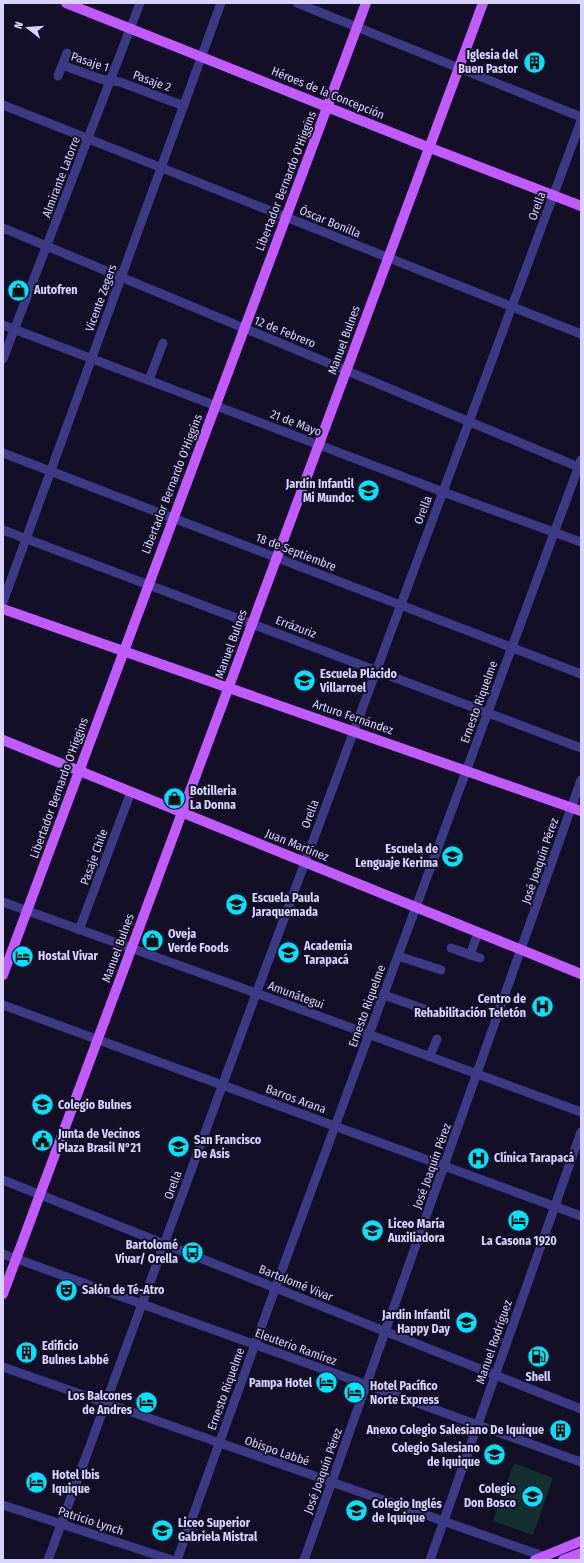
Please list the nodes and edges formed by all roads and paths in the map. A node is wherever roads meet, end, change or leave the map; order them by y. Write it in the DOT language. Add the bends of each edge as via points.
graph roads {
  1 [pos="66,3"];
  2 [pos="140,3"];
  3 [pos="222,3"];
  4 [pos="297,3"];
  5 [pos="366,3"];
  6 [pos="483,3"];
  7 [pos="357,27"];
  8 [pos="131,29"];
  9 [pos="67,53"];
  10 [pos="202,57"];
  11 [pos="62,65"];
  12 [pos="459,68"];
  13 [pos="58,76"];
  14 [pos="111,81"];
  15 [pos="3,105"];
  16 [pos="184,106"];
  17 [pos="328,107"];
  18 [pos="581,117"];
  19 [pos="581,121"];
  20 [pos="88,139"];
  21 [pos="429,147"];
  22 [pos="161,168"];
  23 [pos="553,195"];
  24 [pos="581,206"];
  25 [pos="286,217"];
  26 [pos="3,228"];
  27 [pos="47,246"];
  28 [pos="388,258"];
  29 [pos="122,277"];
  30 [pos="512,307"];
  31 [pos="3,325"];
  32 [pos="245,328"];
  33 [pos="15,329"];
  34 [pos="581,334"];
  35 [pos="163,343"];
  36 [pos="92,358"];
  37 [pos="3,359"];
  38 [pos="346,370"];
  39 [pos="149,380"];
  40 [pos="216,405"];
  41 [pos="469,421"];
  42 [pos="319,444"];
  43 [pos="3,453"];
  44 [pos="580,465"];
  45 [pos="51,471"];
  46 [pos="443,492"];
  47 [pos="174,518"];
  48 [pos="3,530"];
  49 [pos="554,532"];
  50 [pos="26,538"];
  51 [pos="581,542"];
  52 [pos="277,558"];
  53 [pos="149,585"];
  54 [pos="3,602"];
  55 [pos="401,605"];
  56 [pos="3,609"];
  57 [pos="252,624"];
  58 [pos="512,648"];
  59 [pos="124,651"];
  60 [pos="376,670"];
  61 [pos="581,674"];
  62 [pos="228,688"];
  63 [pos="488,712"];
  64 [pos="354,731"];
  65 [pos="3,740"];
  66 [pos="581,748"];
  67 [pos="79,771"];
  68 [pos="466,771"];
  69 [pos="581,780"];
  70 [pos="131,792"];
  71 [pos="576,809"];
  72 [pos="182,812"];
  73 [pos="305,862"];
  74 [pos="3,902"];
  75 [pos="416,908"];
  76 [pos="27,911"];
  77 [pos="80,930"];
  78 [pos="478,933"];
  79 [pos="131,948"];
  80 [pos="451,948"];
  81 [pos="521,950"];
  82 [pos="470,955"];
  83 [pos="398,956"];
  84 [pos="480,958"];
  85 [pos="441,970"];
  86 [pos="581,974"];
  87 [pos="3,975"];
  88 [pos="256,993"];
  89 [pos="384,995"];
  90 [pos="3,1005"];
  91 [pos="426,1010"];
  92 [pos="369,1034"];
  93 [pos="98,1039"];
  94 [pos="437,1039"];
  95 [pos="430,1056"];
  96 [pos="477,1074"];
  97 [pos="222,1085"];
  98 [pos="581,1112"];
  99 [pos="335,1126"];
  100 [pos="581,1132"];
  101 [pos="572,1158"];
  102 [pos="581,1162"];
  103 [pos="444,1166"];
  104 [pos="3,1180"];
  105 [pos="40,1194"];
  106 [pos="555,1207"];
  107 [pos="581,1216"];
  108 [pos="164,1244"];
  109 [pos="3,1254"];
  110 [pos="16,1258"];
  111 [pos="276,1288"];
  112 [pos="3,1294"];
  113 [pos="142,1304"];
  114 [pos="386,1331"];
  115 [pos="255,1345"];
  116 [pos="3,1367"];
  117 [pos="496,1375"];
  118 [pos="367,1385"];
  119 [pos="105,1403"];
  120 [pos="581,1409"];
  121 [pos="478,1425"];
  122 [pos="220,1443"];
  123 [pos="581,1462"];
  124 [pos="332,1482"];
  125 [pos="3,1505"];
  126 [pos="444,1522"];
  127 [pos="61,1524"];
  128 [pos="581,1541"];
  129 [pos="581,1553"];
  130 [pos="539,1558"];
  131 [pos="48,1560"];
  132 [pos="172,1560"];
  133 [pos="177,1560"];
  134 [pos="304,1560"];
  135 [pos="430,1560"];
  136 [pos="563,1560"];
  1 -- 8 [label="main road, Héroes de la Concepción"];
  2 -- 8 [label="street, Almirante Latorre"];
  3 -- 10 [label="street, Vicente Zegers"];
  4 -- 7 [label="street"];
  5 -- 7 [label="main road, Libertador Bernardo O'Higgins"];
  6 -- 12 [label="main road, Manuel Bulnes"];
  7 -- 12 [label="street"];
  7 -- 17 [label="main road, Libertador Bernardo O'Higgins"];
  8 -- 10 [label="main road, Héroes de la Concepción"];
  8 -- 14 [label="street, Almirante Latorre"];
  9 -- 11 [label="street, Pasaje 1"];
  10 -- 16 [label="street, Vicente Zegers"];
  10 -- 17 [label="main road, Héroes de la Concepción"];
  11 -- 13 [label="street, Pasaje 1"];
  11 -- 14 [label="street, Pasaje 1"];
  12 -- 18 [label="street"];
  12 -- 21 [label="main road, Manuel Bulnes"];
  14 -- 16 [label="street, Pasaje 2"];
  14 -- 20 [label="street, Almirante Latorre"];
  15 -- 20 [label="street, Óscar Bonilla"];
  16 -- 22 [label="street, Vicente Zegers"];
  17 -- 21 [label="main road, Héroes de la Concepción"];
  17 -- 25 [label="main road, Libertador Bernardo O'Higgins"];
  19 -- 23 [label="street, Orella"];
  20 -- 22 [label="street, Óscar Bonilla"];
  20 -- 27 [label="street, Almirante Latorre"];
  21 -- 23 [label="main road, Héroes de la Concepción"];
  21 -- 28 [label="main road, Manuel Bulnes"];
  22 -- 25 [label="street, Óscar Bonilla"];
  22 -- 29 [label="street, Vicente Zegers"];
  23 -- 24 [label="main road, Héroes de la Concepción"];
  23 -- 30 [label="street, Orella"];
  25 -- 28 [label="street, Óscar Bonilla"];
  25 -- 32 [label="main road, Libertador Bernardo O'Higgins"];
  26 -- 27 [label="street, 12 de Febrero"];
  27 -- 29 [label="street, 12 de Febrero"];
  27 -- 33 [label="street, Almirante Latorre"];
  28 -- 30 [label="street, Óscar Bonilla"];
  28 -- 38 [label="main road, Manuel Bulnes"];
  29 -- 32 [label="street, 12 de Febrero"];
  29 -- 36 [label="street, Vicente Zegers"];
  30 -- 34 [label="street, Óscar Bonilla"];
  30 -- 41 [label="street, Orella"];
  31 -- 33 [label="street, 21 de Mayo"];
  32 -- 38 [label="street, 12 de Febrero"];
  32 -- 40 [label="main road, Libertador Bernardo O'Higgins"];
  33 -- 36 [label="street, 21 de Mayo"];
  33 -- 37 [label="street, Almirante Latorre"];
  35 -- 39 [label="street"];
  36 -- 39 [label="street, 21 de Mayo"];
  36 -- 45 [label="street, Vicente Zegers"];
  38 -- 41 [label="street, 12 de Febrero"];
  38 -- 42 [label="main road, Manuel Bulnes"];
  39 -- 40 [label="street, 21 de Mayo"];
  40 -- 42 [label="street, 21 de Mayo"];
  40 -- 47 [label="main road, Libertador Bernardo O'Higgins"];
  41 -- 44 [label="street, 12 de Febrero"];
  41 -- 46 [label="street, Orella"];
  42 -- 46 [label="street, 21 de Mayo"];
  42 -- 52 [label="main road, Manuel Bulnes"];
  43 -- 45 [label="street, 18 de Septiembre"];
  44 -- 49 [label="street, Ernesto Riquelme"];
  45 -- 47 [label="street, 18 de Septiembre"];
  45 -- 50 [label="street, Vicente Zegers"];
  46 -- 49 [label="street, 21 de Mayo"];
  46 -- 55 [label="street, Orella"];
  47 -- 52 [label="street, 18 de Septiembre"];
  47 -- 53 [label="main road, Libertador Bernardo O'Higgins"];
  48 -- 50 [label="street, Errázuriz"];
  49 -- 51 [label="street, 21 de Mayo"];
  49 -- 58 [label="street, Ernesto Riquelme"];
  50 -- 53 [label="street, Errázuriz"];
  50 -- 54 [label="street, Vicente Zegers"];
  52 -- 55 [label="street, 18 de Septiembre"];
  52 -- 57 [label="main road, Manuel Bulnes"];
  53 -- 57 [label="street, Errázuriz"];
  53 -- 59 [label="main road, Libertador Bernardo O'Higgins"];
  55 -- 58 [label="street, 18 de Septiembre"];
  55 -- 60 [label="street, Orella"];
  56 -- 59 [label="main road, Arturo Fernández"];
  57 -- 60 [label="street, Errázuriz"];
  57 -- 62 [label="main road, Manuel Bulnes"];
  58 -- 61 [label="street, 18 de Septiembre"];
  58 -- 63 [label="street, Ernesto Riquelme"];
  59 -- 62 [label="main road, Arturo Fernández"];
  59 -- 67 [label="main road, Libertador Bernardo O'Higgins"];
  60 -- 63 [label="street, Errázuriz"];
  60 -- 64 [label="street, Orella"];
  62 -- 64 [label="main road, Arturo Fernández"];
  62 -- 72 [label="main road, Manuel Bulnes"];
  63 -- 66 [label="street, Errázuriz"];
  63 -- 68 [label="street, Ernesto Riquelme"];
  64 -- 68 [label="main road, Arturo Fernández"];
  64 -- 73 [label="street, Orella"];
  65 -- 67 [label="main road, Juan Martínez"];
  67 -- 70 [label="main road, Juan Martínez"];
  67 -- 76 [label="main road, Libertador Bernardo O'Higgins"];
  68 -- 71 [label="main road, Arturo Fernández"];
  68 -- 75 [label="street, Ernesto Riquelme"];
  69 -- 71 [label="street, José Joaquín Pérez"];
  70 -- 72 [label="main road, Juan Martínez"];
  70 -- 77 [label="street, Pasaje Chile"];
  71 -- 81 [label="street, José Joaquín Pérez"];
  72 -- 73 [label="main road, Juan Martínez"];
  72 -- 79 [label="main road, Manuel Bulnes"];
  73 -- 75 [label="main road, Juan Martínez"];
  73 -- 88 [label="street, Orella"];
  74 -- 76 [label="street, Amunátegui"];
  75 -- 78 [label="main road, Juan Martínez"];
  75 -- 83 [label="street, Ernesto Riquelme"];
  76 -- 77 [label="street, Amunátegui"];
  76 -- 87 [label="main road, Libertador Bernardo O'Higgins"];
  77 -- 79 [label="street, Amunátegui"];
  78 -- 81 [label="main road, Juan Martínez"];
  78 -- 82 [label="street"];
  79 -- 88 [label="street, Amunátegui"];
  79 -- 93 [label="main road, Manuel Bulnes"];
  80 -- 82 [label="street"];
  81 -- 86 [label="main road, Juan Martínez"];
  81 -- 96 [label="street, José Joaquín Pérez"];
  82 -- 84 [label="street"];
  83 -- 85 [label="street"];
  83 -- 89 [label="street, Ernesto Riquelme"];
  88 -- 92 [label="street, Amunátegui"];
  88 -- 97 [label="street, Orella"];
  89 -- 91 [label="street"];
  89 -- 92 [label="street, Ernesto Riquelme"];
  90 -- 93 [label="street, Barros Arana"];
  92 -- 95 [label="street, Amunátegui"];
  92 -- 99 [label="street, Ernesto Riquelme"];
  93 -- 97 [label="street, Barros Arana"];
  93 -- 105 [label="main road, Manuel Bulnes"];
  94 -- 95 [label="street"];
  95 -- 96 [label="street, Amunátegui"];
  96 -- 98 [label="street, Amunátegui"];
  96 -- 103 [label="street, José Joaquín Pérez"];
  97 -- 99 [label="street, Barros Arana"];
  97 -- 108 [label="street, Orella"];
  99 -- 103 [label="street, Barros Arana"];
  99 -- 111 [label="street, Ernesto Riquelme"];
  100 -- 101 [label="street, Manuel Rodríguez"];
  101 -- 102 [label="street"];
  101 -- 106 [label="street, Manuel Rodríguez"];
  103 -- 106 [label="street, Barros Arana"];
  103 -- 114 [label="street, José Joaquín Pérez"];
  104 -- 105 [label="street, Bartolomé Vivar"];
  105 -- 108 [label="street, Bartolomé Vivar"];
  105 -- 110 [label="main road, Manuel Bulnes"];
  106 -- 107 [label="street, Barros Arana"];
  106 -- 117 [label="street, Manuel Rodríguez"];
  108 -- 111 [label="street, Bartolomé Vivar"];
  108 -- 113 [label="street, Orella"];
  109 -- 110 [label="street, Eleuterio Ramírez"];
  110 -- 112 [label="main road, Manuel Bulnes"];
  110 -- 113 [label="street, Eleuterio Ramírez"];
  111 -- 114 [label="street, Bartolomé Vivar"];
  111 -- 115 [label="street, Ernesto Riquelme"];
  113 -- 115 [label="street, Eleuterio Ramírez"];
  113 -- 119 [label="street, Orella"];
  114 -- 117 [label="street, Bartolomé Vivar"];
  114 -- 118 [label="street, José Joaquín Pérez"];
  115 -- 118 [label="street, Eleuterio Ramírez"];
  115 -- 122 [label="street, Ernesto Riquelme"];
  116 -- 119 [label="street, Obispo Labbé"];
  117 -- 120 [label="street, Bartolomé Vivar"];
  117 -- 121 [label="street, Manuel Rodríguez"];
  118 -- 121 [label="street, Eleuterio Ramírez"];
  118 -- 124 [label="street, José Joaquín Pérez"];
  119 -- 122 [label="street, Obispo Labbé"];
  119 -- 127 [label="street, Orella"];
  121 -- 123 [label="street, Eleuterio Ramírez"];
  121 -- 126 [label="street, Manuel Rodríguez"];
  122 -- 124 [label="street, Obispo Labbé"];
  122 -- 133 [label="street, Ernesto Riquelme"];
  124 -- 126 [label="street, Obispo Labbé"];
  124 -- 134 [label="street, José Joaquín Pérez"];
  125 -- 127 [label="street, Patricio Lynch"];
  126 -- 130 [label="street, Obispo Labbé"];
  126 -- 135 [label="street, Manuel Rodríguez"];
  127 -- 131 [label="street, Orella"];
  127 -- 132 [label="street, Patricio Lynch"];
  128 -- 130 [label="main road"];
  129 -- 136 [label="main road"];
}
